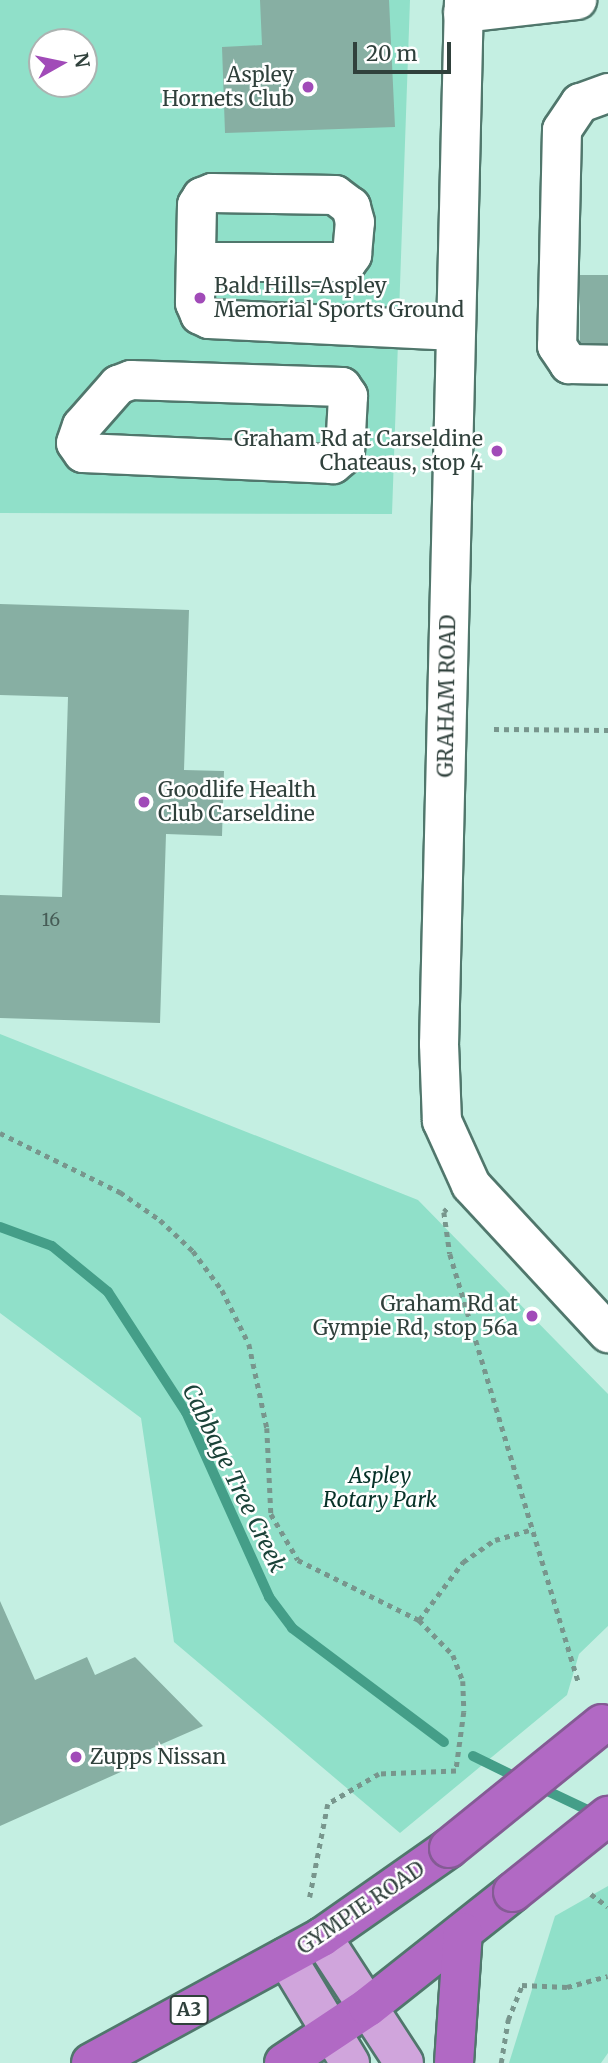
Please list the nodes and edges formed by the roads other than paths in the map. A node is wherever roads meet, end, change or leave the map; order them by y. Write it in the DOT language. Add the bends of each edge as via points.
graph roads {
  1 [pos="577,0"];
  2 [pos="463,7"];
  3 [pos="608,93"];
  4 [pos="196,262"];
  5 [pos="241,321"];
  6 [pos="456,331"];
  7 [pos="608,365"];
  8 [pos="240,382"];
  9 [pos="608,1333"];
  10 [pos="605,1722"];
  11 [pos="608,1816"];
  12 [pos="463,1932"];
  13 [pos="321,1937"];
  14 [pos="286,1957"];
  15 [pos="368,2007"];
  16 [pos="341,2048"];
  17 [pos="91,2063"];
  18 [pos="284,2063"];
  19 [pos="404,2063"];
  20 [pos="454,2063"];
  1 -- 2 [label="street"];
  2 -- 6 [label="street, GRAHAM ROAD"];
  3 -- 7 [label="street" via="580,103 562,130 557,346 569,364"];
  4 -- 5 [label="street" via="195,303 200,315"];
  5 -- 6 [label="street"];
  5 -- 8 [label="street"];
  6 -- 9 [label="street, GRAHAM ROAD" via="439,1044 442,1121 471,1185"];
  8 -- 8 [label="street" via="342,387 348,396 341,461 91,457 78,449 82,426 124,382"];
  10 -- 13 [label="highway, GYMPIE ROAD / A3, bridge" via="449,1848"];
  11 -- 12 [label="highway, bridge"];
  12 -- 15 [label="highway"];
  12 -- 20 [label="highway"];
  13 -- 14 [label="highway, GYMPIE ROAD / A3"];
  13 -- 15 [label="main road"];
  14 -- 16 [label="main road"];
  14 -- 17 [label="highway, GYMPIE ROAD / A3"];
  15 -- 16 [label="highway"];
  15 -- 19 [label="main road"];
  16 -- 18 [label="highway"];
}
